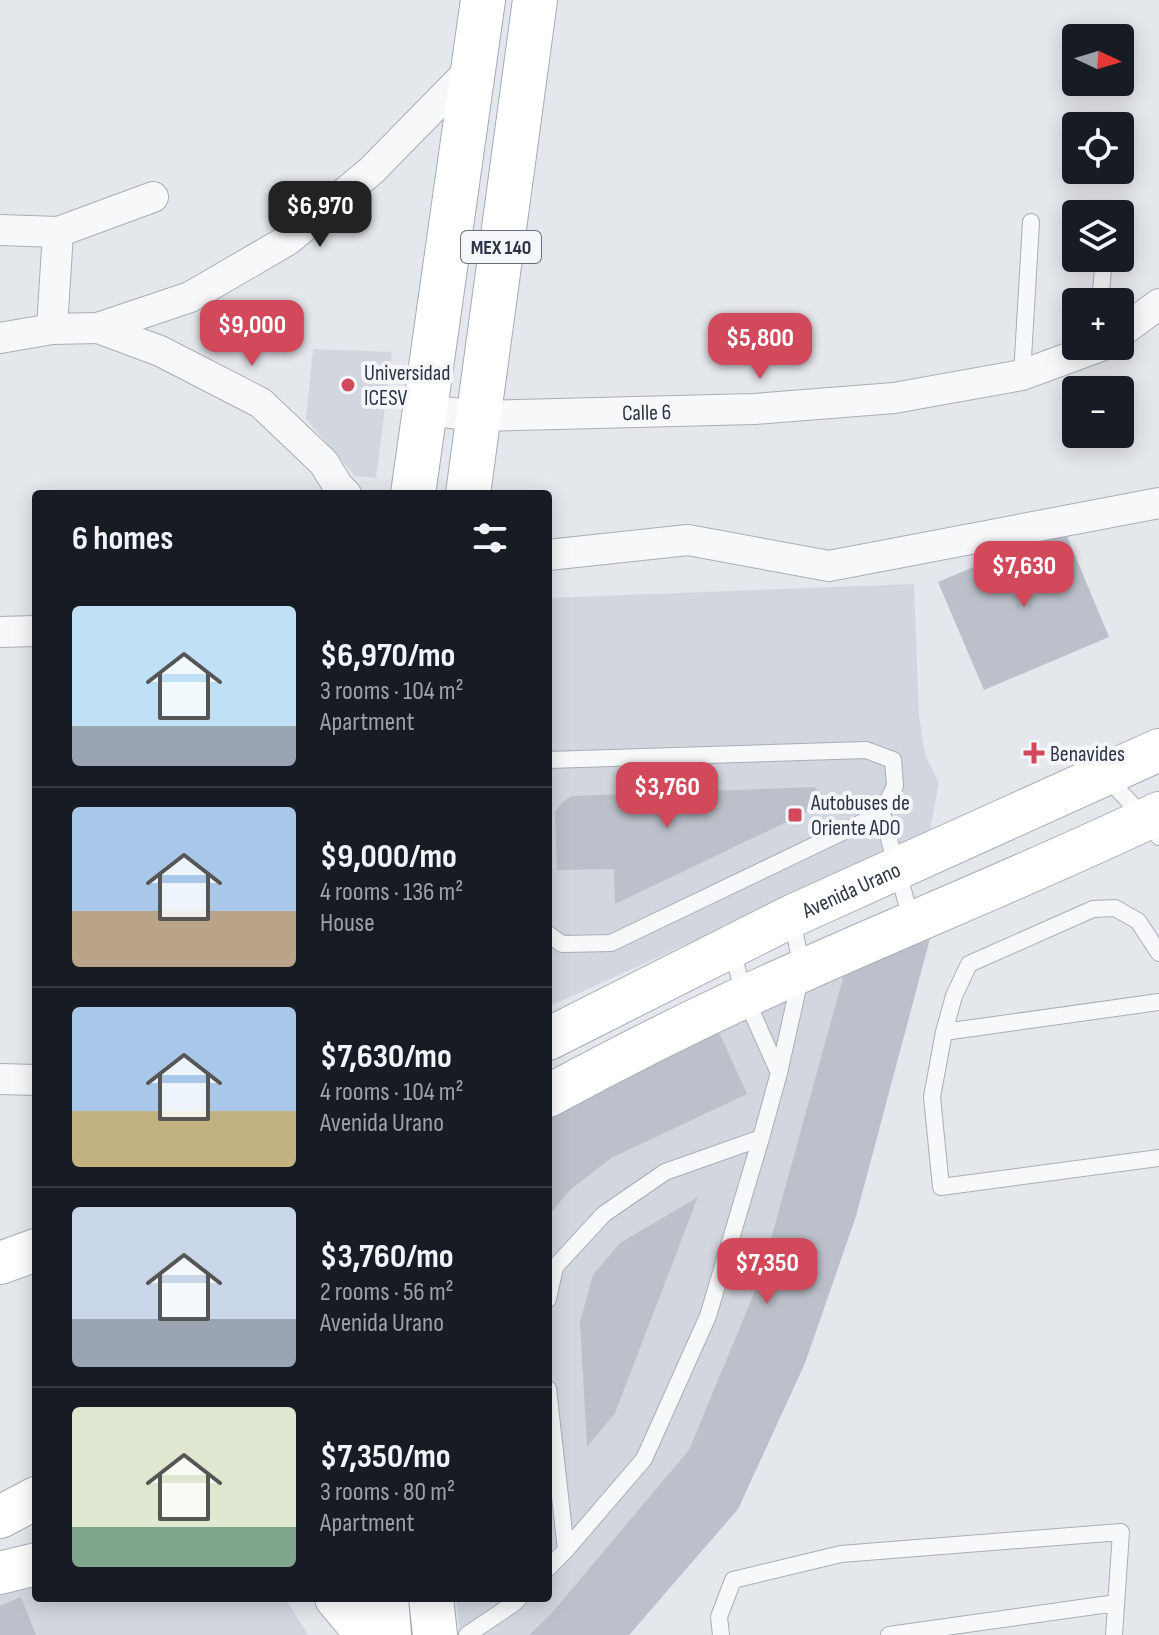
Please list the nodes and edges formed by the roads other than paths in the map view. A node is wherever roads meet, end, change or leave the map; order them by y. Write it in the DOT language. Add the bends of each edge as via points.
graph roads {
  1 [pos="483,0"];
  2 [pos="535,0"];
  3 [pos="474,66"];
  4 [pos="153,197"];
  5 [pos="1031,222"];
  6 [pos="0,230"];
  7 [pos="58,232"];
  8 [pos="1159,304"];
  9 [pos="1134,322"];
  10 [pos="98,328"];
  11 [pos="52,329"];
  12 [pos="0,338"];
  13 [pos="1062,360"];
  14 [pos="1022,375"];
  15 [pos="425,410"];
  16 [pos="478,416"];
  17 [pos="342,490"];
  18 [pos="414,490"];
  19 [pos="469,490"];
  20 [pos="1159,503"];
  21 [pos="552,555"];
  22 [pos="32,631"];
  23 [pos="0,632"];
  24 [pos="1159,750"];
  25 [pos="552,760"];
  26 [pos="1104,776"];
  27 [pos="882,813"];
  28 [pos="1155,823"];
  29 [pos="897,869"];
  30 [pos="792,916"];
  31 [pos="912,923"];
  32 [pos="552,937"];
  33 [pos="731,947"];
  34 [pos="1159,953"];
  35 [pos="802,970"];
  36 [pos="745,997"];
  37 [pos="1159,1002"];
  38 [pos="944,1032"];
  39 [pos="552,1037"];
  40 [pos="779,1073"];
  41 [pos="0,1079"];
  42 [pos="32,1080"];
  43 [pos="552,1094"];
  44 [pos="761,1138"];
  45 [pos="1159,1158"];
  46 [pos="32,1251"];
  47 [pos="0,1263"];
  48 [pos="552,1281"];
  49 [pos="552,1425"];
  50 [pos="32,1500"];
  51 [pos="0,1517"];
  52 [pos="566,1550"];
  53 [pos="552,1564"];
  54 [pos="32,1565"];
  55 [pos="0,1573"];
  56 [pos="341,1602"];
  57 [pos="386,1602"];
  58 [pos="431,1602"];
  59 [pos="515,1602"];
  60 [pos="1116,1603"];
  61 [pos="367,1635"];
  62 [pos="389,1635"];
  63 [pos="435,1635"];
  64 [pos="467,1635"];
  65 [pos="721,1635"];
  66 [pos="889,1635"];
  67 [pos="1114,1635"];
  1 -- 3 [label="main road, MEX 140"];
  2 -- 16 [label="main road, MEX 140"];
  3 -- 10 [label="street" via="371,171 288,240 190,297"];
  3 -- 15 [label="main road, MEX 140"];
  4 -- 7 [label="street"];
  5 -- 14 [label="lane"];
  6 -- 7 [label="street"];
  7 -- 11 [label="street"];
  8 -- 9 [label="street, Calle 6"];
  10 -- 11 [label="street"];
  10 -- 17 [label="street" via="160,351 261,403 324,463"];
  11 -- 12 [label="street"];
  13 -- 14 [label="street, Calle 6"];
  14 -- 16 [label="street, Calle 6" via="894,398 754,409"];
  15 -- 16 [label="street, Calle 6"];
  15 -- 18 [label="main road, MEX 140"];
  16 -- 19 [label="main road, MEX 140"];
  20 -- 21 [label="street" via="829,566 688,540"];
  22 -- 23 [label="street"];
  24 -- 26 [label="main road, Avenida Urano"];
  25 -- 27 [label="lane" via="866,750 893,760 895,786"];
  26 -- 28 [label="lane"];
  26 -- 29 [label="main road, Avenida Urano"];
  27 -- 29 [label="lane"];
  27 -- 32 [label="lane" via="611,943 562,944"];
  28 -- 31 [label="main road"];
  29 -- 30 [label="main road, Avenida Urano"];
  29 -- 31 [label="lane"];
  30 -- 33 [label="main road, Avenida Urano"];
  30 -- 35 [label="lane"];
  31 -- 35 [label="main road"];
  33 -- 36 [label="lane"];
  33 -- 39 [label="main road, Avenida Urano"];
  34 -- 38 [label="lane" via="1138,921 1115,908 1093,909 969,964"];
  35 -- 36 [label="main road"];
  35 -- 40 [label="lane"];
  36 -- 40 [label="lane"];
  36 -- 43 [label="main road"];
  37 -- 38 [label="lane"];
  38 -- 45 [label="lane" via="932,1097 941,1187"];
  40 -- 44 [label="lane"];
  41 -- 42 [label="street"];
  44 -- 48 [label="lane" via="665,1172 604,1214 555,1267"];
  44 -- 52 [label="lane" via="708,1316 644,1459"];
  46 -- 47 [label="main road"];
  49 -- 52 [label="lane"];
  50 -- 51 [label="main road"];
  52 -- 53 [label="lane"];
  54 -- 55 [label="main road"];
  56 -- 61 [label="main road"];
  57 -- 62 [label="main road"];
  58 -- 63 [label="main road"];
  59 -- 64 [label="lane"];
  60 -- 65 [label="lane" via="1121,1532 841,1554 733,1580 719,1617"];
  60 -- 66 [label="lane"];
  60 -- 67 [label="lane"];
}
